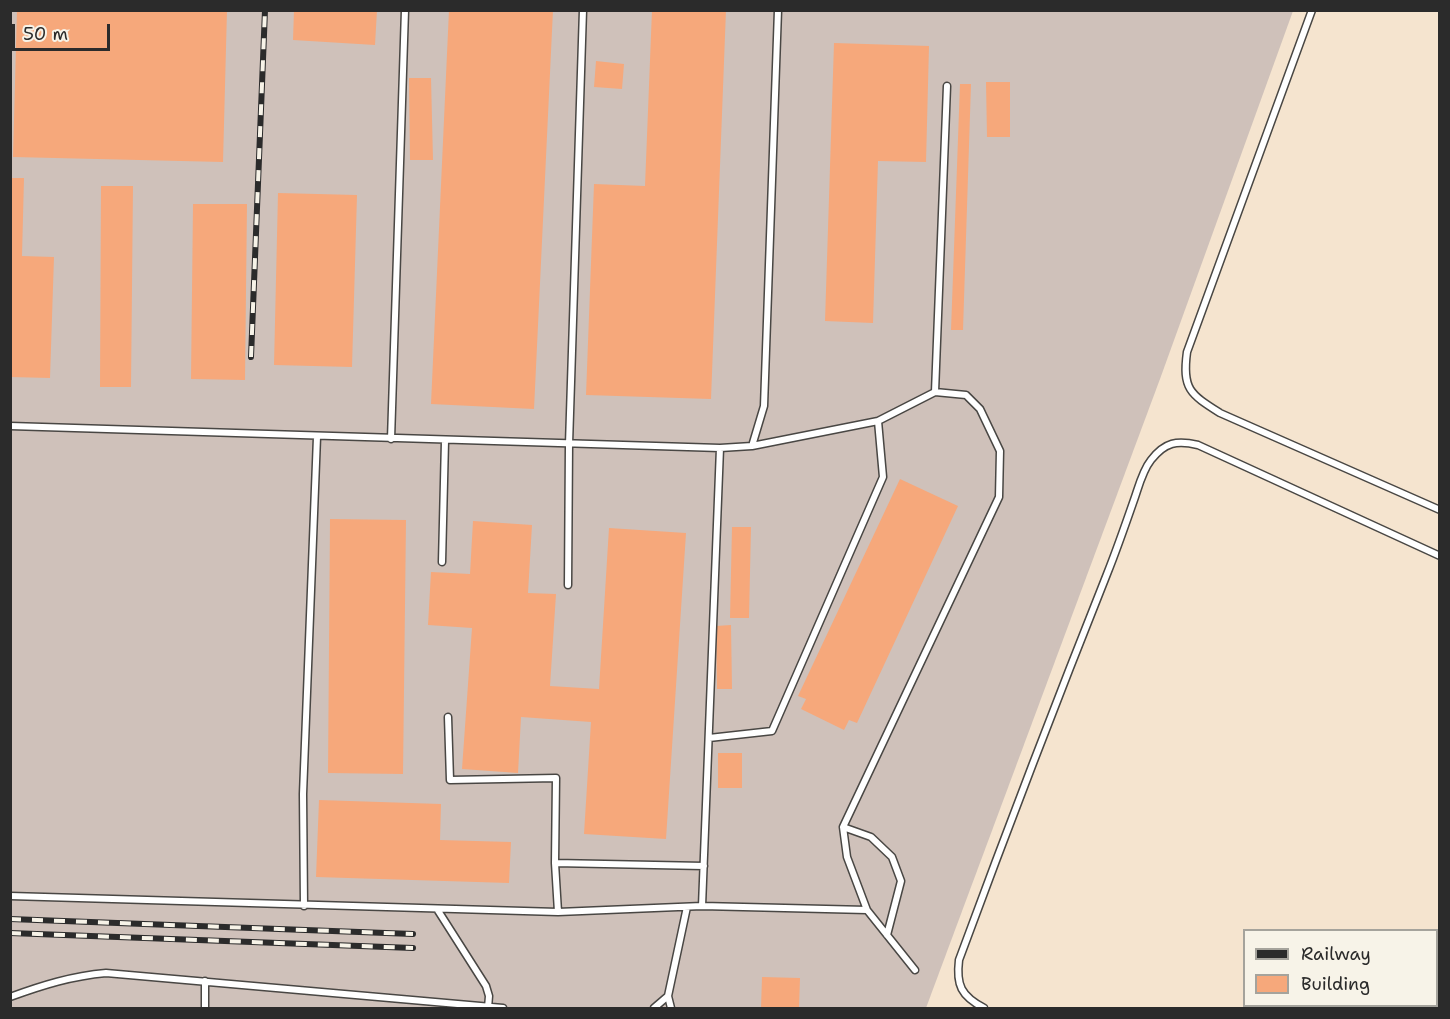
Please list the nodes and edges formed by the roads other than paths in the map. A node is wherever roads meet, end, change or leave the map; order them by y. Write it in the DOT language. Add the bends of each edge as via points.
graph roads {
  1 [pos="405,10"];
  2 [pos="583,10"];
  3 [pos="778,10"];
  4 [pos="1312,10"];
  5 [pos="947,86"];
  6 [pos="935,392"];
  7 [pos="878,421"];
  8 [pos="10,426"];
  9 [pos="316,437"];
  10 [pos="392,439"];
  11 [pos="445,441"];
  12 [pos="569,444"];
  13 [pos="752,446"];
  14 [pos="720,448"];
  15 [pos="1440,510"];
  16 [pos="1440,556"];
  17 [pos="442,562"];
  18 [pos="568,585"];
  19 [pos="448,717"];
  20 [pos="709,738"];
  21 [pos="843,827"];
  22 [pos="555,863"];
  23 [pos="704,866"];
  24 [pos="10,896"];
  25 [pos="304,906"];
  26 [pos="702,906"];
  27 [pos="687,907"];
  28 [pos="437,909"];
  29 [pos="867,910"];
  30 [pos="558,912"];
  31 [pos="887,935"];
  32 [pos="915,970"];
  33 [pos="205,981"];
  34 [pos="668,996"];
  35 [pos="10,997"];
  36 [pos="205,1008"];
  37 [pos="488,1008"];
  38 [pos="503,1008"];
  39 [pos="654,1008"];
  40 [pos="671,1008"];
  41 [pos="984,1008"];
  1 -- 10 [label="lane"];
  2 -- 12 [label="lane"];
  3 -- 13 [label="lane" via="764,406"];
  4 -- 15 [label="lane" via="1187,352 1184,374 1191,392 1220,413"];
  5 -- 6 [label="lane"];
  6 -- 7 [label="lane"];
  6 -- 21 [label="lane" via="966,395 980,409 1000,451 999,497"];
  7 -- 13 [label="lane"];
  7 -- 20 [label="lane" via="883,477 772,731"];
  8 -- 9 [label="lane"];
  9 -- 10 [label="lane"];
  9 -- 25 [label="lane" via="303,794"];
  10 -- 11 [label="lane"];
  11 -- 12 [label="lane"];
  11 -- 17 [label="lane"];
  12 -- 14 [label="lane"];
  12 -- 18 [label="lane"];
  13 -- 14 [label="lane"];
  14 -- 20 [label="lane"];
  16 -- 41 [label="lane" via="1198,445 1182,441 1162,448 1149,461 959,960 961,988 971,1001"];
  19 -- 22 [label="lane" via="450,780 556,778"];
  20 -- 23 [label="lane"];
  21 -- 29 [label="lane" via="847,857"];
  21 -- 31 [label="lane" via="871,837 892,857 901,881"];
  22 -- 23 [label="lane"];
  22 -- 30 [label="lane"];
  23 -- 26 [label="lane"];
  24 -- 25 [label="lane"];
  25 -- 28 [label="lane"];
  26 -- 27 [label="lane"];
  26 -- 29 [label="lane"];
  27 -- 30 [label="lane"];
  27 -- 34 [label="lane"];
  28 -- 30 [label="lane"];
  28 -- 37 [label="lane" via="486,986"];
  29 -- 31 [label="lane"];
  31 -- 32 [label="lane"];
  33 -- 35 [label="lane" via="106,973 50,982"];
  33 -- 36 [label="lane"];
  33 -- 37 [label="lane"];
  34 -- 39 [label="lane"];
  34 -- 40 [label="lane"];
  37 -- 38 [label="lane"];
}
